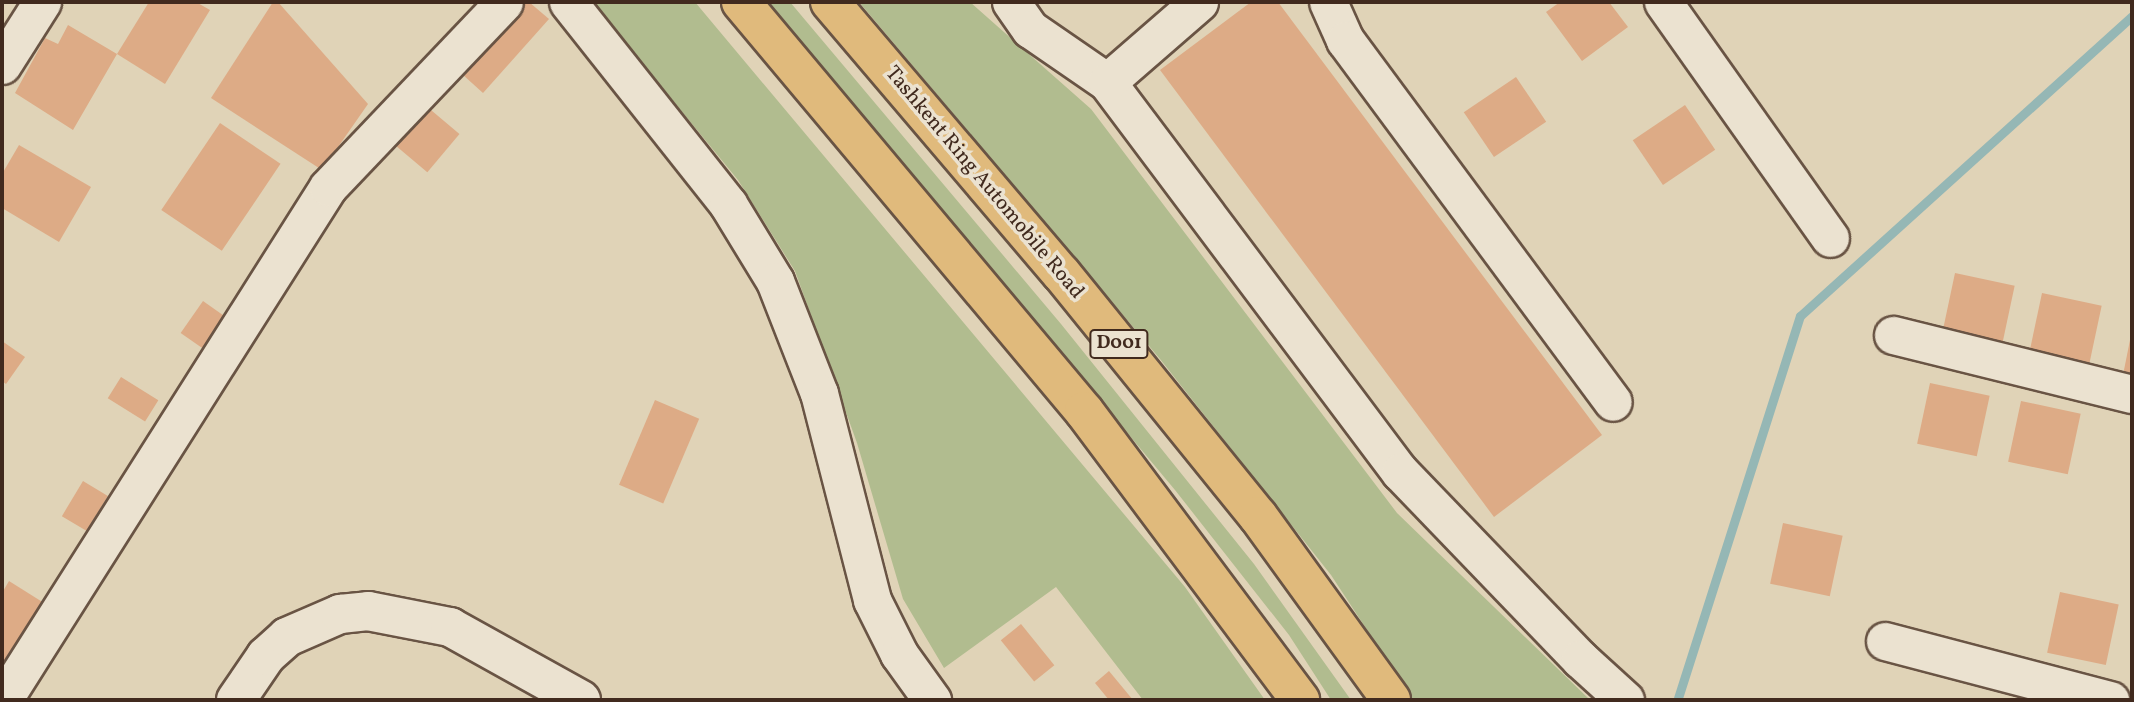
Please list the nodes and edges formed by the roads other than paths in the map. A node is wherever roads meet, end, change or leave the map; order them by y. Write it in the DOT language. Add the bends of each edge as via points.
graph roads {
  1 [pos="42,2"];
  2 [pos="504,2"];
  3 [pos="568,2"];
  4 [pos="741,2"];
  5 [pos="830,2"];
  6 [pos="1011,2"];
  7 [pos="1328,2"];
  8 [pos="1663,2"];
  9 [pos="1176,9"];
  10 [pos="2,65"];
  11 [pos="1107,82"];
  12 [pos="1830,238"];
  13 [pos="1893,335"];
  14 [pos="2132,394"];
  15 [pos="1614,402"];
  16 [pos="1885,641"];
  17 [pos="4,700"];
  18 [pos="236,700"];
  19 [pos="581,700"];
  20 [pos="932,700"];
  21 [pos="1300,700"];
  22 [pos="1391,700"];
  23 [pos="1625,700"];
  24 [pos="2110,700"];
  1 -- 10 [label="street"];
  2 -- 17 [label="street" via="328,187"];
  3 -- 20 [label="street" via="728,204 770,271 800,335 819,393 872,600 899,654"];
  4 -- 21 [label="highway" via="1084,411"];
  5 -- 22 [label="highway, Tashkent Ring Automobile Road / D001" via="1061,273 1258,516"];
  6 -- 11 [label="street" via="1030,29"];
  7 -- 15 [label="street" via="1345,40"];
  8 -- 12 [label="street"];
  9 -- 11 [label="street"];
  11 -- 23 [label="street" via="1400,471"];
  13 -- 14 [label="street"];
  16 -- 24 [label="street"];
  18 -- 19 [label="street" via="266,656 287,637 340,614 368,611 450,627"];
}
